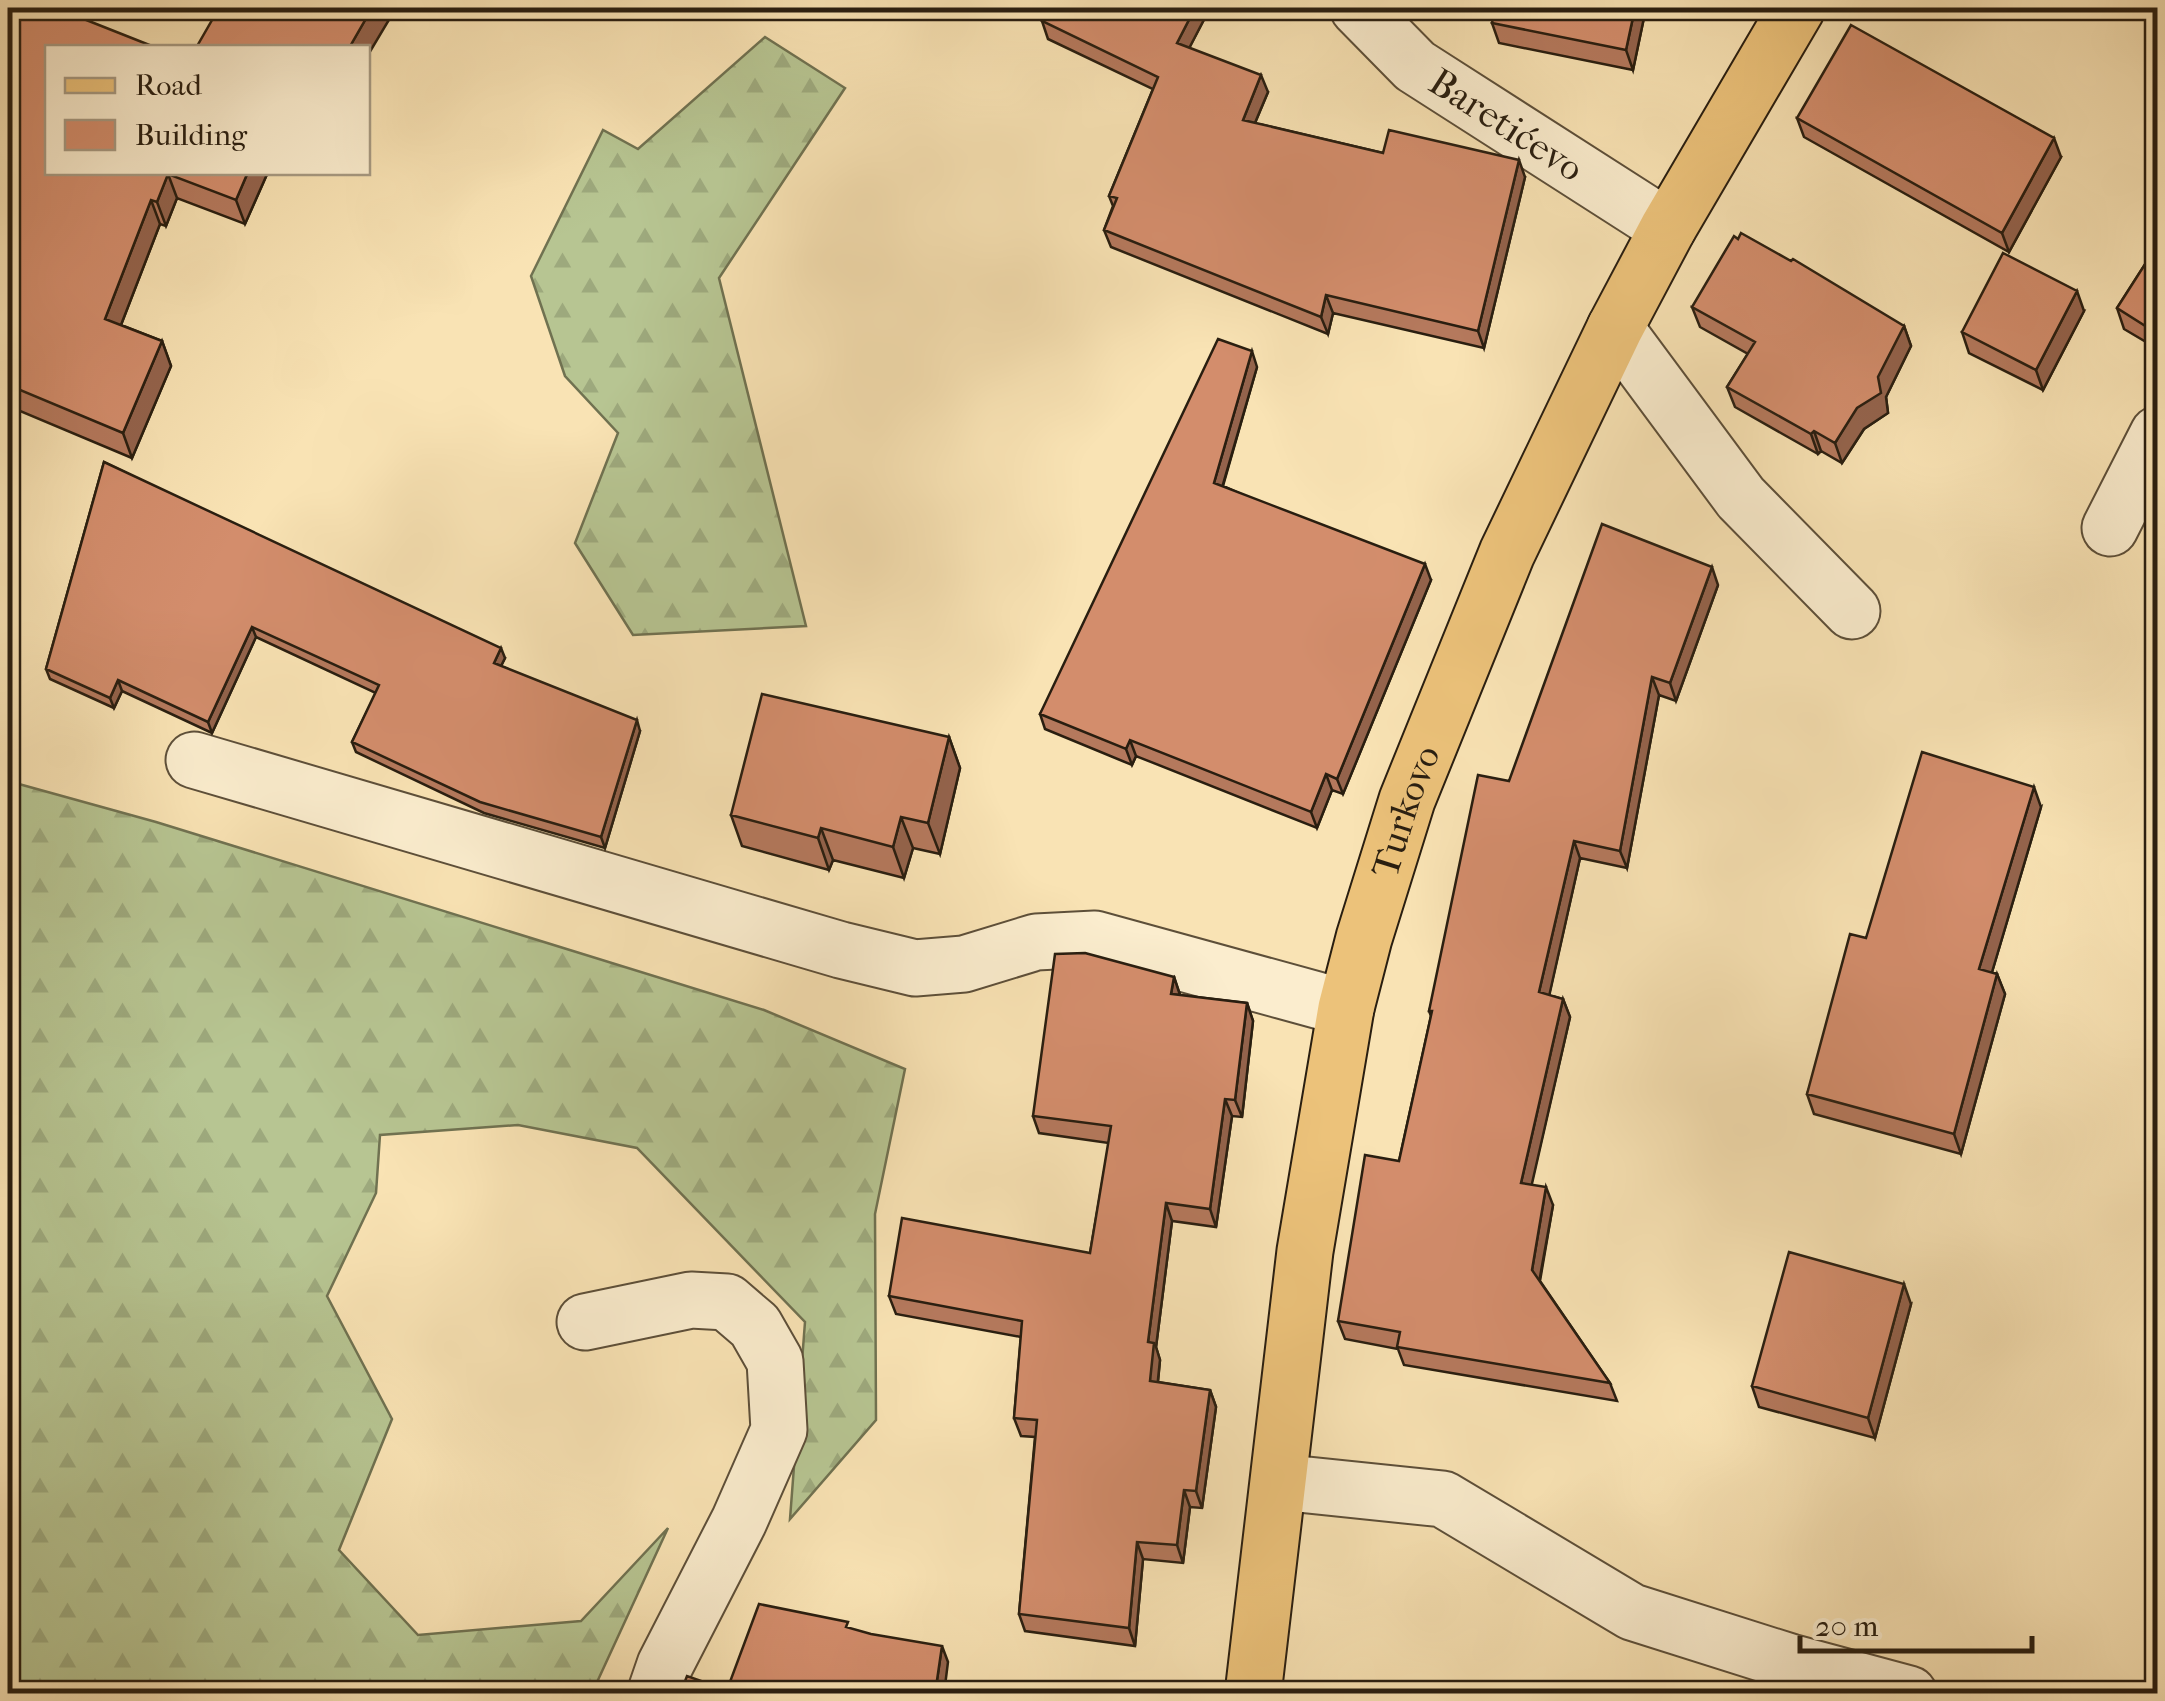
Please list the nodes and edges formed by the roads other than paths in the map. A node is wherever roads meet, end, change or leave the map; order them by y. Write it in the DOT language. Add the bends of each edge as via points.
graph roads {
  1 [pos="1358,8"];
  2 [pos="1797,8"];
  3 [pos="1668,228"];
  4 [pos="1616,328"];
  5 [pos="2158,434"];
  6 [pos="2110,528"];
  7 [pos="1852,611"];
  8 [pos="194,760"];
  9 [pos="1346,1008"];
  10 [pos="585,1322"];
  11 [pos="1279,1482"];
  12 [pos="656,1694"];
  13 [pos="1254,1694"];
  14 [pos="1909,1694"];
  1 -- 3 [label="street, Baretićevo" via="1415,66"];
  2 -- 3 [label="main road, Turkovo"];
  3 -- 4 [label="main road, Turkovo"];
  4 -- 7 [label="street" via="1741,498"];
  4 -- 9 [label="main road, Turkovo" via="1507,553 1407,800"];
  5 -- 6 [label="street"];
  8 -- 9 [label="street" via="915,968 964,964 1036,942 1095,938"];
  9 -- 11 [label="main road, Turkovo" via="1306,1251"];
  10 -- 12 [label="street" via="691,1300 728,1302 755,1326 774,1360 780,1430"];
  11 -- 13 [label="main road, Turkovo"];
  11 -- 14 [label="street" via="1443,1500 1632,1612"];
}
